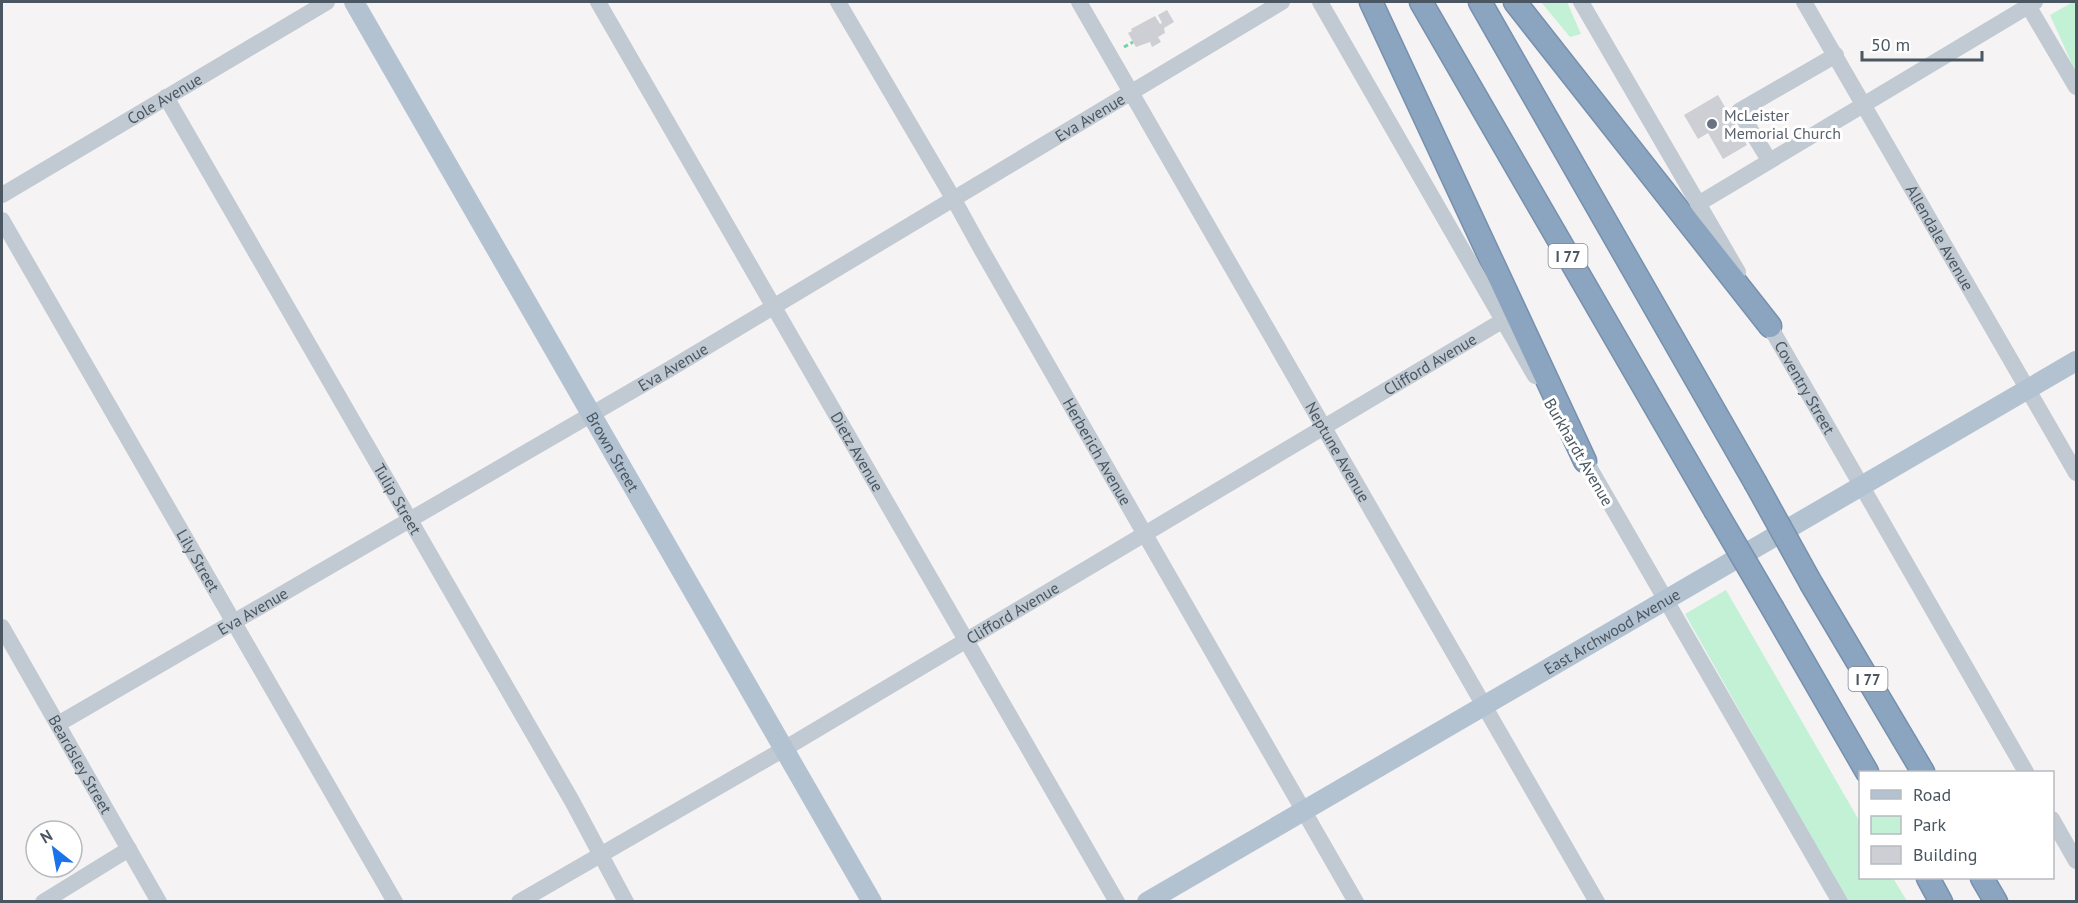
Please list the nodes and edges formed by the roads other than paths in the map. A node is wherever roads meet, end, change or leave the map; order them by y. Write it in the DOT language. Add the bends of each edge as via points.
graph roads {
  1 [pos="327,2"];
  2 [pos="354,2"];
  3 [pos="598,2"];
  4 [pos="838,2"];
  5 [pos="1079,2"];
  6 [pos="1282,2"];
  7 [pos="1320,2"];
  8 [pos="1371,2"];
  9 [pos="1421,2"];
  10 [pos="1480,2"];
  11 [pos="1515,2"];
  12 [pos="1581,2"];
  13 [pos="1804,2"];
  14 [pos="2030,3"];
  15 [pos="1836,55"];
  16 [pos="2076,87"];
  17 [pos="1131,92"];
  18 [pos="166,97"];
  19 [pos="1865,105"];
  20 [pos="1769,160"];
  21 [pos="2,195"];
  22 [pos="953,198"];
  23 [pos="1698,204"];
  24 [pos="2,220"];
  25 [pos="774,305"];
  26 [pos="1502,321"];
  27 [pos="1770,326"];
  28 [pos="2076,361"];
  29 [pos="2027,389"];
  30 [pos="591,415"];
  31 [pos="1323,427"];
  32 [pos="1585,460"];
  33 [pos="2076,473"];
  34 [pos="1862,486"];
  35 [pos="409,519"];
  36 [pos="1144,534"];
  37 [pos="1664,600"];
  38 [pos="233,622"];
  39 [pos="2,627"];
  40 [pos="966,640"];
  41 [pos="1484,707"];
  42 [pos="58,724"];
  43 [pos="784,748"];
  44 [pos="1866,771"];
  45 [pos="1922,771"];
  46 [pos="2025,771"];
  47 [pos="1303,811"];
  48 [pos="2054,822"];
  49 [pos="129,849"];
  50 [pos="601,855"];
  51 [pos="2076,861"];
  52 [pos="1929,879"];
  53 [pos="1983,879"];
  54 [pos="43,902"];
  55 [pos="159,902"];
  56 [pos="395,902"];
  57 [pos="519,902"];
  58 [pos="626,902"];
  59 [pos="872,902"];
  60 [pos="1117,902"];
  61 [pos="1147,902"];
  62 [pos="1356,902"];
  63 [pos="1597,902"];
  64 [pos="1840,902"];
  65 [pos="1941,902"];
  66 [pos="1996,902"];
  1 -- 18 [label="street, Cole Avenue"];
  2 -- 30 [label="main road, Brown Street"];
  3 -- 25 [label="street, Dietz Avenue"];
  4 -- 22 [label="street, Herberich Avenue"];
  5 -- 17 [label="street, Neptune Avenue"];
  6 -- 17 [label="street, Eva Avenue"];
  7 -- 26 [label="street, Burkhardt Avenue"];
  8 -- 32 [label="highway"];
  9 -- 44 [label="highway, I 77, bridge"];
  10 -- 45 [label="highway, I 77, bridge"];
  11 -- 27 [label="highway"];
  12 -- 23 [label="street, Coventry Street"];
  13 -- 15 [label="street, Allendale Avenue"];
  14 -- 16 [label="street"];
  14 -- 19 [label="street"];
  15 -- 19 [label="street, Allendale Avenue"];
  15 -- 20 [label="street" via="1739,111"];
  17 -- 22 [label="street, Eva Avenue"];
  17 -- 31 [label="street, Neptune Avenue"];
  18 -- 21 [label="street, Cole Avenue"];
  18 -- 35 [label="street, Tulip Street"];
  19 -- 20 [label="street"];
  19 -- 29 [label="street, Allendale Avenue"];
  20 -- 23 [label="street"];
  22 -- 25 [label="street, Eva Avenue"];
  22 -- 36 [label="street, Herberich Avenue"];
  23 -- 27 [label="street, Coventry Street"];
  24 -- 38 [label="street, Lily Street"];
  25 -- 30 [label="street, Eva Avenue"];
  25 -- 40 [label="street, Dietz Avenue"];
  26 -- 31 [label="street, Clifford Avenue"];
  26 -- 32 [label="street, Burkhardt Avenue"];
  27 -- 34 [label="street, Coventry Street"];
  28 -- 29 [label="main road, East Archwood Avenue"];
  29 -- 33 [label="street, Allendale Avenue"];
  29 -- 34 [label="main road, East Archwood Avenue"];
  30 -- 35 [label="street, Eva Avenue"];
  30 -- 43 [label="main road, Brown Street"];
  31 -- 36 [label="street, Clifford Avenue"];
  31 -- 41 [label="street, Neptune Avenue"];
  32 -- 37 [label="street, Burkhardt Avenue"];
  34 -- 37 [label="main road, East Archwood Avenue"];
  34 -- 46 [label="street, Coventry Street"];
  35 -- 38 [label="street, Eva Avenue"];
  35 -- 50 [label="street, Tulip Street"];
  36 -- 40 [label="street, Clifford Avenue"];
  36 -- 47 [label="street, Herberich Avenue"];
  37 -- 41 [label="main road, East Archwood Avenue"];
  37 -- 64 [label="street, Burkhardt Avenue"];
  38 -- 42 [label="street, Eva Avenue"];
  38 -- 56 [label="street, Lily Street"];
  39 -- 42 [label="street, Beardsley Street"];
  40 -- 43 [label="street, Clifford Avenue"];
  40 -- 60 [label="street, Dietz Avenue"];
  41 -- 47 [label="main road, East Archwood Avenue"];
  41 -- 63 [label="street, Neptune Avenue"];
  42 -- 49 [label="street, Beardsley Street"];
  43 -- 50 [label="street, Clifford Avenue"];
  43 -- 59 [label="main road, Brown Street"];
  47 -- 61 [label="main road, East Archwood Avenue"];
  47 -- 62 [label="street, Herberich Avenue"];
  48 -- 51 [label="street"];
  49 -- 54 [label="street"];
  49 -- 55 [label="street, Beardsley Street"];
  50 -- 57 [label="street, Clifford Avenue"];
  50 -- 58 [label="street, Tulip Street"];
  52 -- 65 [label="highway"];
  53 -- 66 [label="highway"];
}
